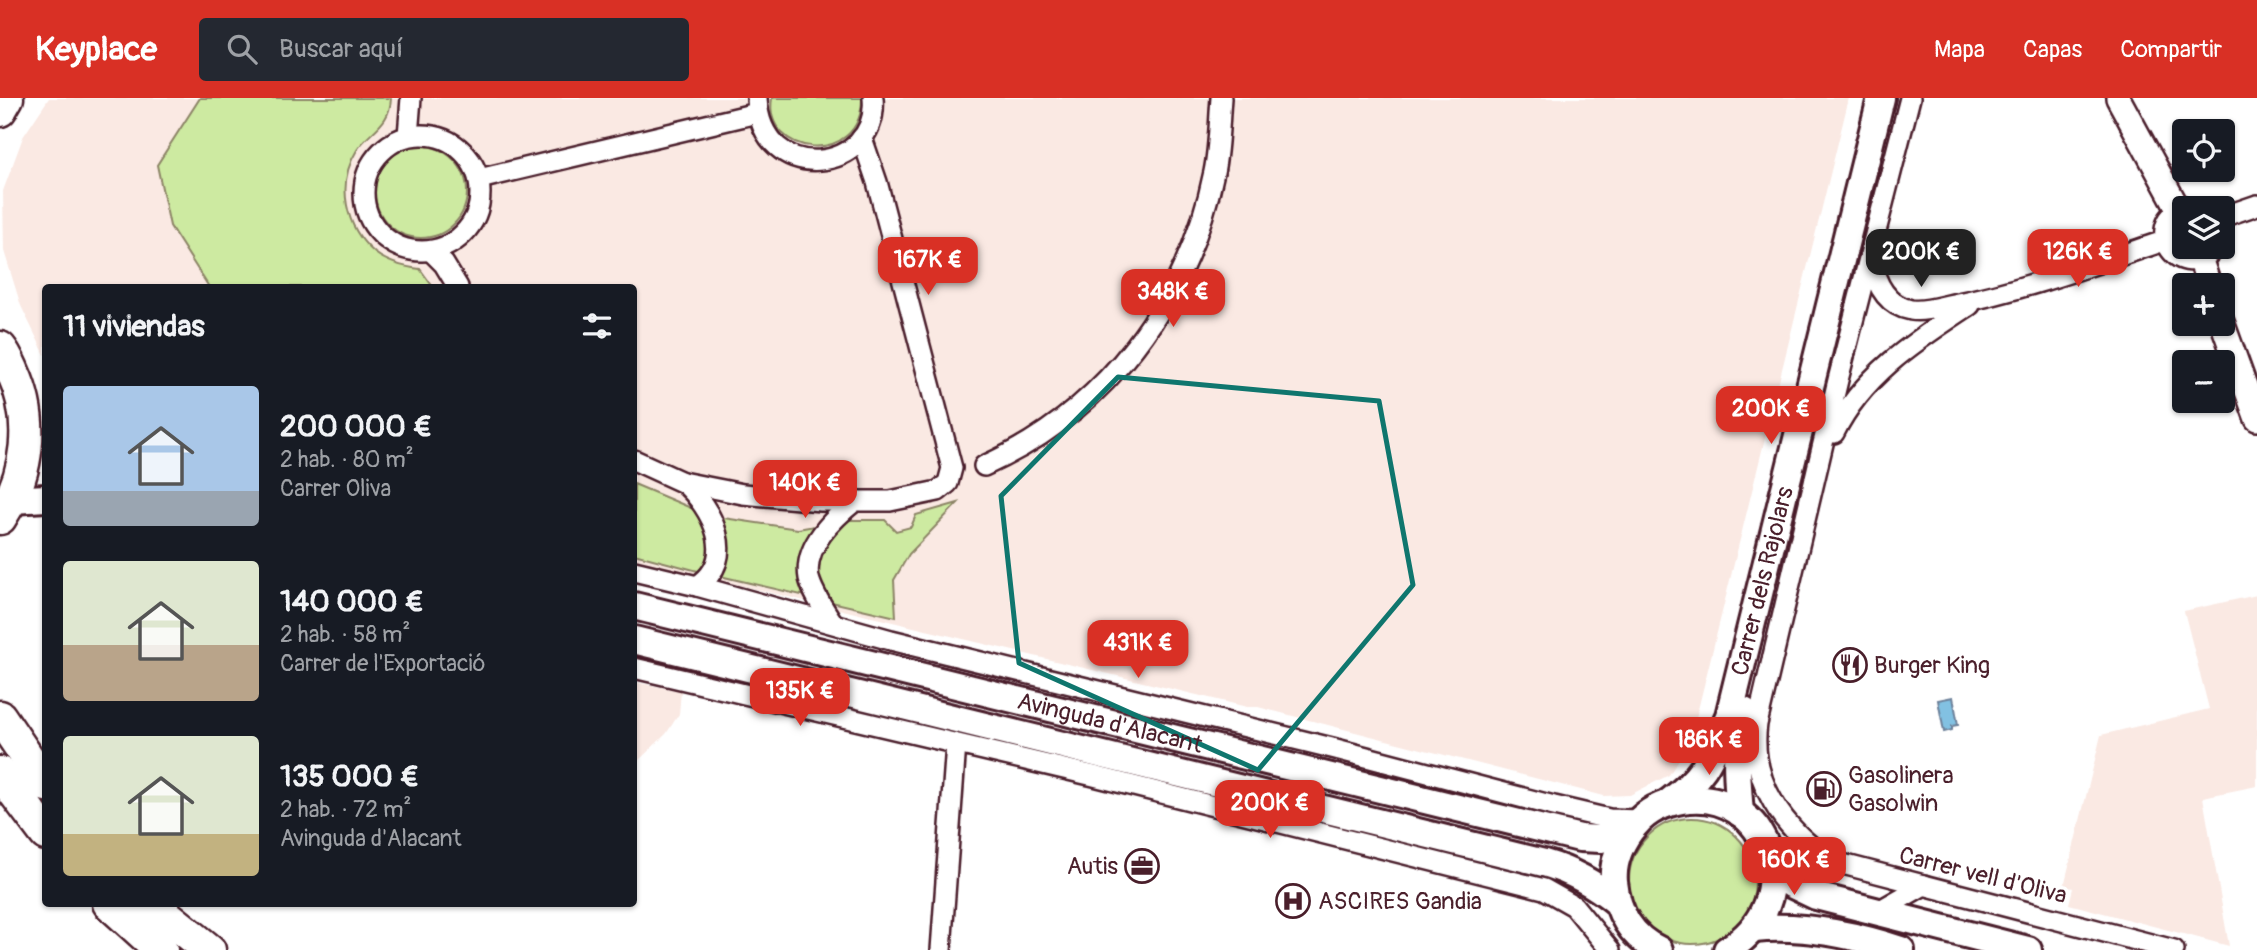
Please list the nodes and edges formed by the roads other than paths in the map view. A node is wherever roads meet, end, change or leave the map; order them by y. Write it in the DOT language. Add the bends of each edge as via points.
graph roads {
  1 [pos="7,98"];
  2 [pos="411,98"];
  3 [pos="873,98"];
  4 [pos="1221,98"];
  5 [pos="1881,98"];
  6 [pos="1895,98"];
  7 [pos="1910,98"];
  8 [pos="2118,98"];
  9 [pos="757,106"];
  10 [pos="0,110"];
  11 [pos="408,136"];
  12 [pos="862,138"];
  13 [pos="479,179"];
  14 [pos="2174,196"];
  15 [pos="2257,205"];
  16 [pos="2235,213"];
  17 [pos="2172,219"];
  18 [pos="2167,240"];
  19 [pos="2172,247"];
  20 [pos="431,251"];
  21 [pos="1870,258"];
  22 [pos="456,284"];
  23 [pos="1977,300"];
  24 [pos="2227,336"];
  25 [pos="0,348"];
  26 [pos="2257,419"];
  27 [pos="36,433"];
  28 [pos="637,461"];
  29 [pos="984,466"];
  30 [pos="1818,469"];
  31 [pos="682,482"];
  32 [pos="42,499"];
  33 [pos="856,500"];
  34 [pos="6,509"];
  35 [pos="637,572"];
  36 [pos="697,586"];
  37 [pos="637,607"];
  38 [pos="833,623"];
  39 [pos="637,641"];
  40 [pos="637,669"];
  41 [pos="0,717"];
  42 [pos="956,744"];
  43 [pos="0,774"];
  44 [pos="42,779"];
  45 [pos="1668,803"];
  46 [pos="1740,814"];
  47 [pos="1633,826"];
  48 [pos="42,829"];
  49 [pos="1769,853"];
  50 [pos="1924,885"];
  51 [pos="1617,902"];
  52 [pos="113,907"];
  53 [pos="156,907"];
  54 [pos="1877,912"];
  55 [pos="1741,943"];
  56 [pos="161,950"];
  57 [pos="209,950"];
  58 [pos="941,950"];
  59 [pos="1609,950"];
  60 [pos="1659,950"];
  61 [pos="1901,950"];
  62 [pos="2028,950"];
  63 [pos="2175,950"];
  1 -- 10 [label="highway"];
  2 -- 11 [label="street"];
  3 -- 12 [label="street" via="870,123"];
  4 -- 29 [label="street" via="1214,170 1198,233 1156,318 1124,361 1080,407 1031,442"];
  5 -- 45 [label="main road, Carrer dels Rajolars" via="1729,716 1708,763 1690,786"];
  6 -- 46 [label="main road, Carrer dels Rajolars" via="1738,733"];
  7 -- 21 [label="street, Carrer vell d'Oliva"];
  8 -- 14 [label="street"];
  9 -- 12 [label="street" via="764,131 792,157 830,159"];
  9 -- 13 [label="street"];
  11 -- 13 [label="street" via="444,139 459,148"];
  11 -- 20 [label="street" via="379,153 364,183 363,200 372,223 389,242 404,249"];
  12 -- 33 [label="street" via="952,468 947,483 938,491 890,501"];
  13 -- 20 [label="street" via="476,214 467,230 454,242"];
  15 -- 16 [label="street"];
  17 -- 18 [label="street"];
  18 -- 19 [label="street"];
  18 -- 23 [label="street"];
  20 -- 22 [label="street"];
  21 -- 23 [label="street" via="1881,290 1909,310"];
  21 -- 30 [label="street, Carrer vell d'Oliva"];
  23 -- 30 [label="street" via="1912,344 1860,391 1840,419"];
  24 -- 26 [label="street"];
  25 -- 27 [label="highway"];
  27 -- 34 [label="highway"];
  28 -- 31 [label="street"];
  30 -- 50 [label="street, Carrer vell d'Oliva" via="1757,724 1757,765 1777,810 1808,845 1831,861"];
  31 -- 33 [label="street" via="743,494"];
  31 -- 36 [label="street" via="699,496 719,542 717,564"];
  32 -- 34 [label="main road"];
  33 -- 38 [label="street" via="830,523 810,559 814,591"];
  35 -- 36 [label="street, Avinguda d'Alacant"];
  36 -- 38 [label="street, Avinguda d'Alacant"];
  37 -- 47 [label="main road, Avinguda d'Alacant" via="1580,838 1601,839"];
  38 -- 47 [label="street, Avinguda d'Alacant"];
  39 -- 51 [label="main road, Avinguda d'Alacant" via="1544,863 1569,870"];
  40 -- 42 [label="street"];
  41 -- 44 [label="highway"];
  42 -- 58 [label="street"];
  42 -- 59 [label="street" via="1544,889 1574,906"];
  43 -- 48 [label="highway"];
  45 -- 46 [label="main road" via="1718,802"];
  45 -- 47 [label="main road, Carrer dels Rajolars"];
  46 -- 49 [label="main road" via="1758,831"];
  47 -- 51 [label="main road" via="1617,854 1613,878"];
  49 -- 54 [label="main road" via="1791,884 1816,896"];
  49 -- 55 [label="main road" via="1771,893 1765,912"];
  50 -- 54 [label="street"];
  50 -- 63 [label="street, Carrer vell d'Oliva"];
  51 -- 60 [label="main road" via="1636,934"];
  52 -- 56 [label="highway"];
  53 -- 57 [label="highway"];
  54 -- 62 [label="main road"];
  55 -- 61 [label="main road" via="1793,927"];
}
